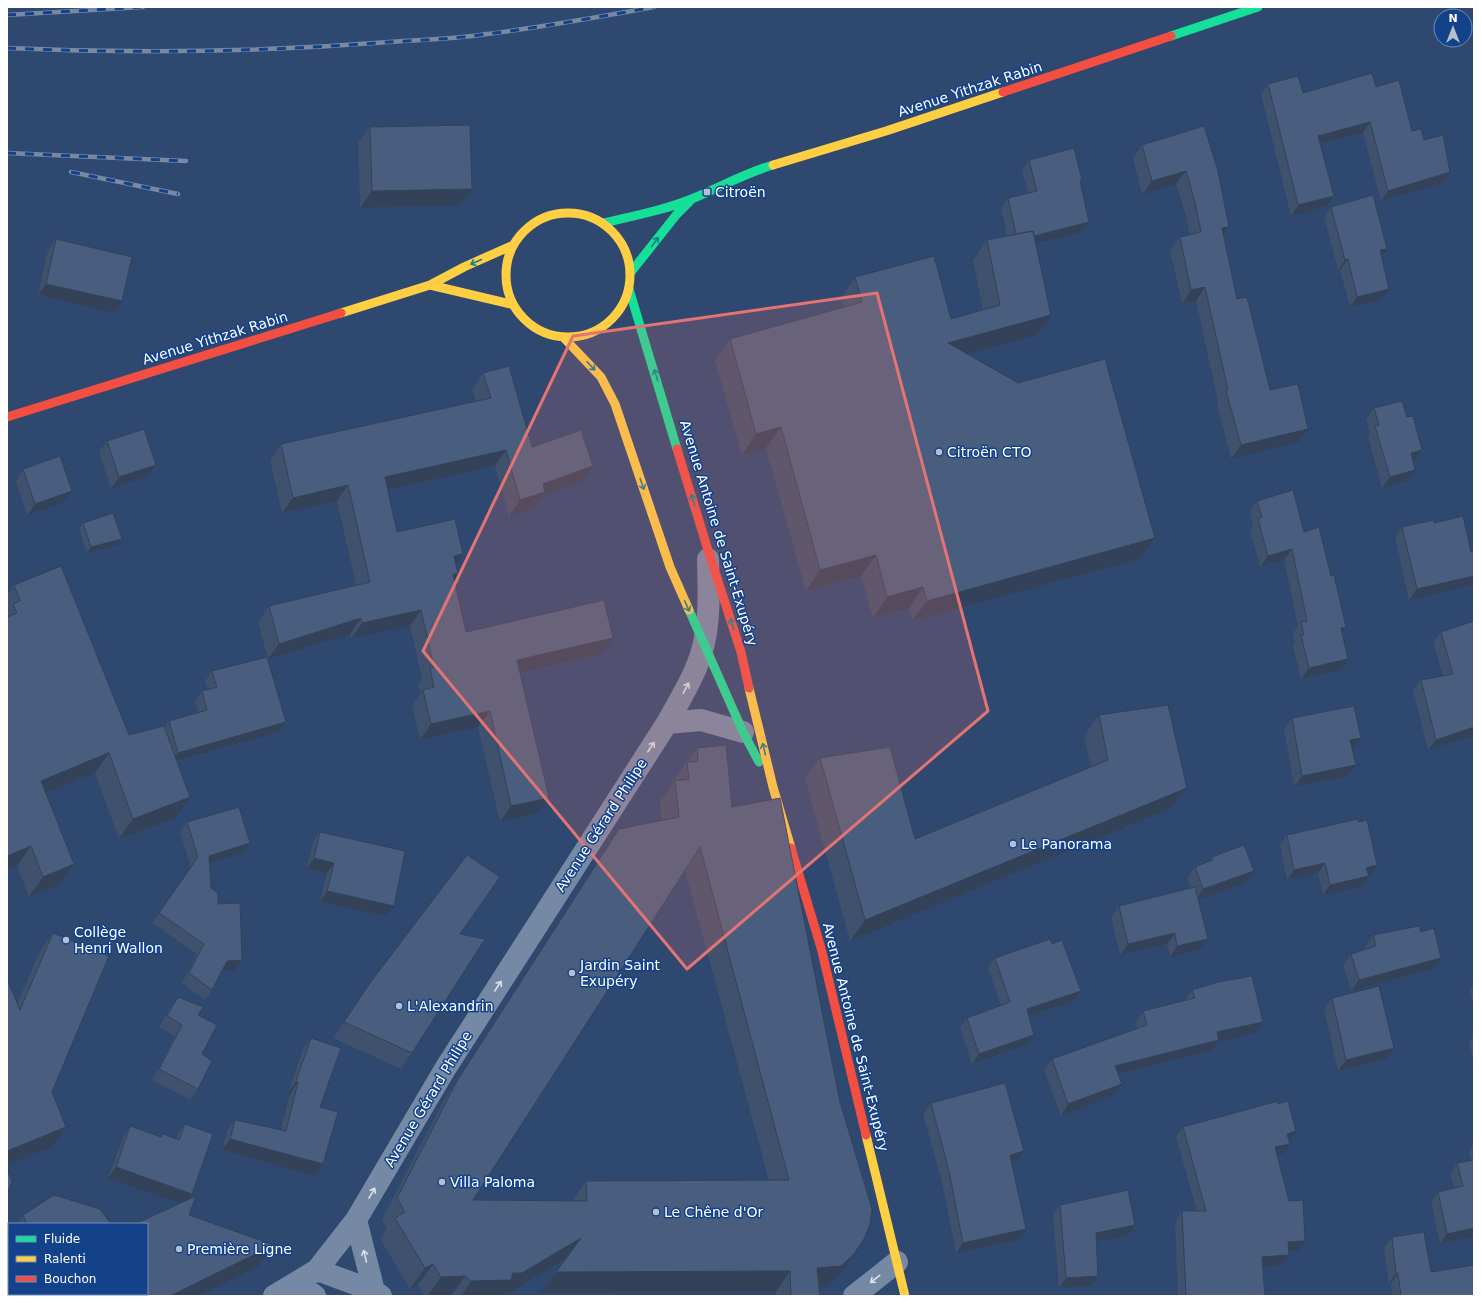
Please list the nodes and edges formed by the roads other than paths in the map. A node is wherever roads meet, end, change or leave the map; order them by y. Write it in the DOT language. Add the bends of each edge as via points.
graph roads {
  1 [pos="1258,7"];
  2 [pos="693,199"];
  3 [pos="603,223"];
  4 [pos="511,246"];
  5 [pos="631,272"];
  6 [pos="430,285"];
  7 [pos="629,289"];
  8 [pos="511,304"];
  9 [pos="564,338"];
  10 [pos="7,417"];
  11 [pos="707,547"];
  12 [pos="704,643"];
  13 [pos="667,723"];
  14 [pos="743,732"];
  15 [pos="773,787"];
  16 [pos="356,1220"];
  17 [pos="897,1262"];
  18 [pos="317,1270"];
  19 [pos="298,1282"];
  20 [pos="377,1293"];
  21 [pos="274,1296"];
  22 [pos="314,1296"];
  23 [pos="854,1296"];
  24 [pos="905,1296"];
  1 -- 2 [label="main road, Avenue Yithzak Rabin" via="886,132 759,168"];
  2 -- 3 [label="main road, Avenue Yithzak Rabin"];
  5 -- 2 [label="main road, Avenue Yithzak Rabin, one-way" via="676,214"];
  3 -- 4 [label="main road" via="584,214 563,212 542,218 524,230"];
  3 -- 5 [label="main road" via="617,236 627,254"];
  4 -- 6 [label="main road, Avenue Yithzak Rabin, one-way"];
  4 -- 8 [label="main road" via="505,265 505,285"];
  5 -- 7 [label="main road"];
  6 -- 8 [label="main road"];
  6 -- 10 [label="main road, Avenue Yithzak Rabin"];
  7 -- 9 [label="main road" via="621,309 606,325 586,335"];
  11 -- 7 [label="main road, Avenue Antoine de Saint-Exupéry, one-way"];
  8 -- 9 [label="main road" via="524,321 543,333"];
  9 -- 12 [label="main road, Avenue Antoine de Saint-Exupéry, one-way" via="601,377 615,404 670,567"];
  11 -- 12 [label="street, Avenue Gérard Philipe" via="709,599"];
  15 -- 11 [label="main road, Avenue Antoine de Saint-Exupéry, one-way" via="741,652"];
  13 -- 12 [label="street, Avenue Gérard Philipe, one-way" via="696,668"];
  12 -- 14 [label="main road, Avenue Antoine de Saint-Exupéry"];
  13 -- 14 [label="street" via="701,720"];
  16 -- 13 [label="street, Avenue Gérard Philipe, one-way" via="445,1069"];
  14 -- 15 [label="main road, Avenue Antoine de Saint-Exupéry"];
  15 -- 17 [label="main road, Avenue Antoine de Saint-Exupéry" via="821,948"];
  16 -- 18 [label="street, Avenue Gérard Philipe"];
  20 -- 16 [label="street, one-way"];
  17 -- 23 [label="street, one-way"];
  17 -- 24 [label="main road, Avenue Antoine de Saint-Exupéry"];
  18 -- 19 [label="street, Avenue Gérard Philipe"];
  18 -- 20 [label="street"];
  19 -- 21 [label="street, Avenue Gérard Philipe"];
  19 -- 22 [label="street"];
}
